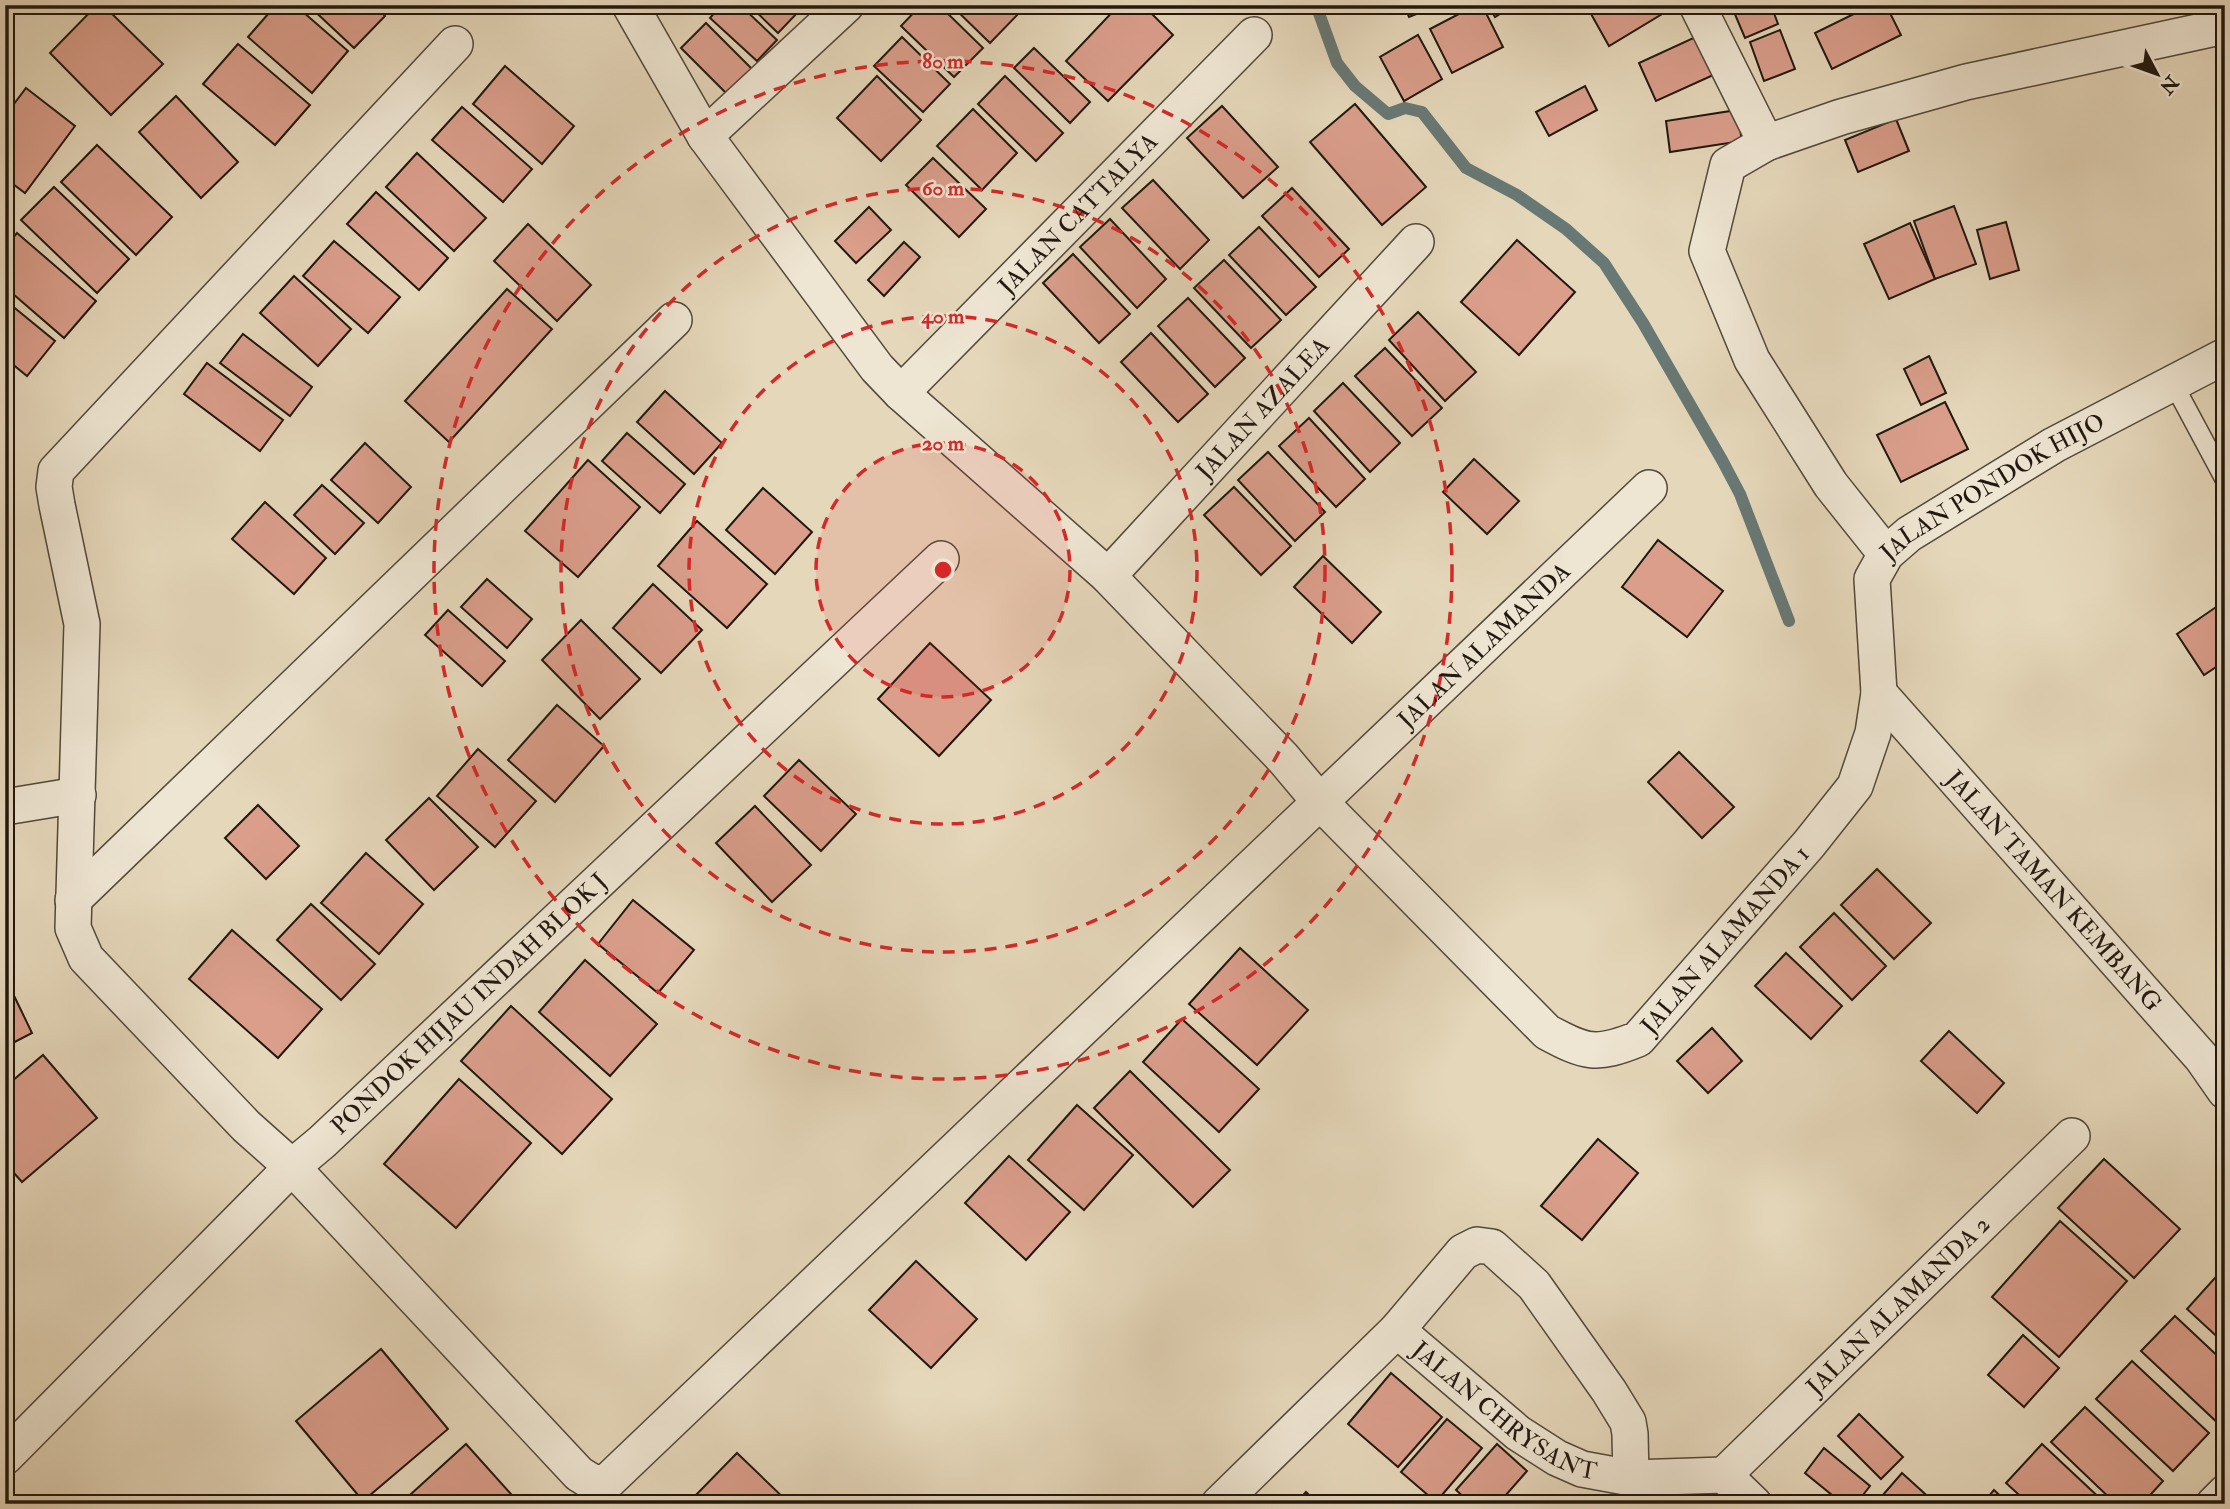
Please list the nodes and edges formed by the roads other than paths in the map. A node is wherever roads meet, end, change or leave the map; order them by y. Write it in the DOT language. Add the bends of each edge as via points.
graph roads {
  1 [pos="630,5"];
  2 [pos="846,5"];
  3 [pos="1697,5"];
  4 [pos="2225,26"];
  5 [pos="1254,35"];
  6 [pos="455,44"];
  7 [pos="705,136"];
  8 [pos="1766,143"];
  9 [pos="1416,242"];
  10 [pos="674,320"];
  11 [pos="2225,356"];
  12 [pos="2172,383"];
  13 [pos="901,393"];
  14 [pos="2225,480"];
  15 [pos="1649,488"];
  16 [pos="1886,554"];
  17 [pos="941,559"];
  18 [pos="1108,576"];
  19 [pos="1879,693"];
  20 [pos="78,794"];
  21 [pos="1320,802"];
  22 [pos="5,807"];
  23 [pos="73,900"];
  24 [pos="2225,1091"];
  25 [pos="2072,1136"];
  26 [pos="292,1167"];
  27 [pos="1397,1330"];
  28 [pos="5,1457"];
  29 [pos="1724,1475"];
  30 [pos="1630,1478"];
  31 [pos="615,1493"];
  32 [pos="2225,1493"];
  33 [pos="1219,1504"];
  34 [pos="1754,1504"];
  35 [pos="2214,1504"];
  1 -- 7 [label="street, JALAN ALAMANDA 1"];
  2 -- 7 [label="street"];
  3 -- 8 [label="street"];
  4 -- 8 [label="street" via="1966,82"];
  5 -- 13 [label="street, JALAN CATTALYA"];
  6 -- 20 [label="street" via="56,471 57,505 82,624"];
  7 -- 13 [label="street, JALAN ALAMANDA 1" via="877,368"];
  8 -- 16 [label="street" via="1728,165 1706,251 1752,360 1831,485"];
  9 -- 18 [label="street, JALAN AZALEA"];
  10 -- 23 [label="street"];
  11 -- 12 [label="street, JALAN PONDOK HIJO"];
  12 -- 14 [label="lane"];
  12 -- 16 [label="street, JALAN PONDOK HIJO" via="2054,445 1909,534"];
  13 -- 18 [label="street, JALAN ALAMANDA 1"];
  15 -- 21 [label="street, JALAN ALAMANDA"];
  16 -- 19 [label="street, JALAN PONDOK HIJO" via="1872,579"];
  17 -- 26 [label="street, PONDOK HIJAU INDAH BLOK J"];
  18 -- 21 [label="street, JALAN ALAMANDA 1"];
  19 -- 21 [label="street, JALAN ALAMANDA 1" via="1873,733 1855,786 1638,1040 1611,1050 1586,1051 1547,1032"];
  19 -- 24 [label="street, JALAN TAMAN KEMBANG" via="2202,1058"];
  20 -- 22 [label="street"];
  20 -- 23 [label="street"];
  21 -- 31 [label="street, JALAN ALAMANDA"];
  23 -- 26 [label="street" via="73,928 86,958 246,1126"];
  25 -- 29 [label="street, JALAN ALAMANDA 2"];
  26 -- 28 [label="street, PONDOK HIJAU INDAH BLOK J"];
  26 -- 31 [label="street" via="579,1474"];
  27 -- 30 [label="street, JALAN CHRYSANT" via="1518,1433 1557,1458 1582,1469"];
  27 -- 30 [label="street, JALAN CHRYSANT" via="1463,1252 1477,1245 1492,1247 1534,1284 1628,1422"];
  27 -- 33 [label="street, JALAN CHRYSANT"];
  29 -- 30 [label="street"];
  29 -- 34 [label="street"];
  32 -- 35 [label="street"];
}
